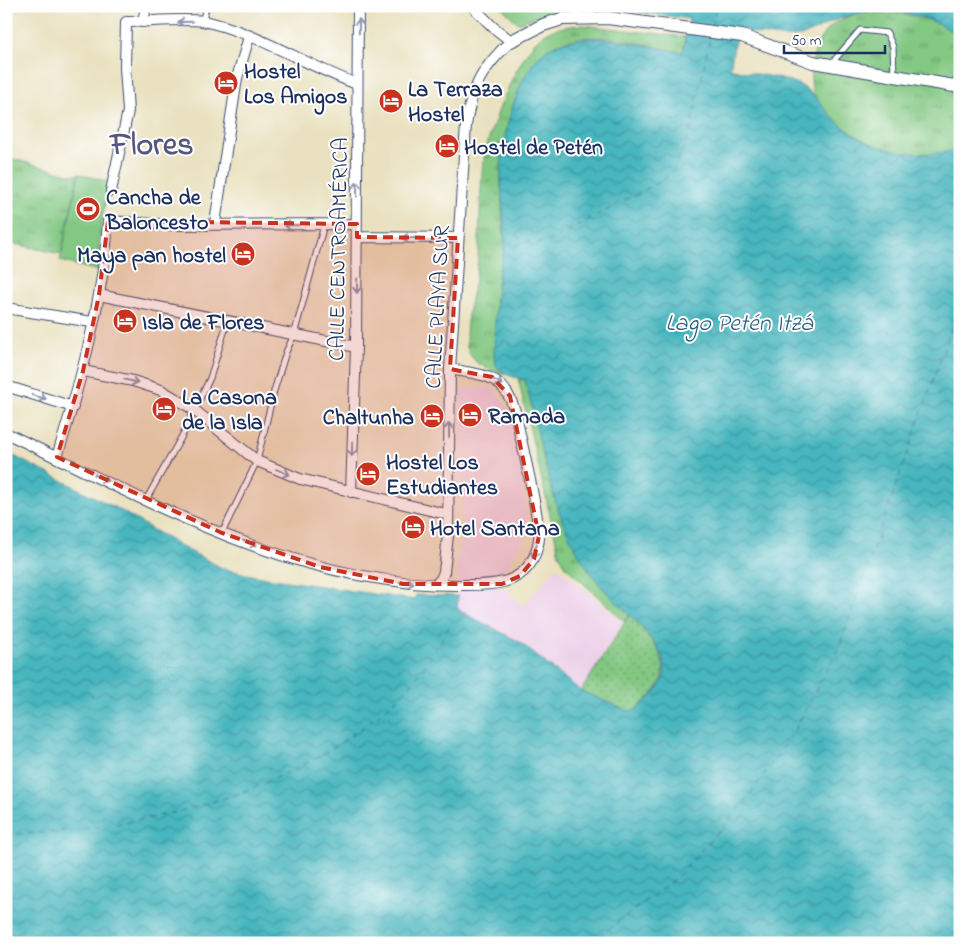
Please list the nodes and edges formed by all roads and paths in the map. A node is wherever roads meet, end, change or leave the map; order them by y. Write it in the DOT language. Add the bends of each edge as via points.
graph roads {
  1 [pos="146,6"];
  2 [pos="207,6"];
  3 [pos="358,6"];
  4 [pos="472,6"];
  5 [pos="202,21"];
  6 [pos="143,22"];
  7 [pos="249,36"];
  8 [pos="511,41"];
  9 [pos="830,65"];
  10 [pos="894,76"];
  11 [pos="357,84"];
  12 [pos="960,87"];
  13 [pos="111,191"];
  14 [pos="215,224"];
  15 [pos="357,224"];
  16 [pos="324,225"];
  17 [pos="357,237"];
  18 [pos="458,238"];
  19 [pos="99,295"];
  20 [pos="6,308"];
  21 [pos="228,320"];
  22 [pos="92,322"];
  23 [pos="294,335"];
  24 [pos="356,347"];
  25 [pos="450,370"];
  26 [pos="83,371"];
  27 [pos="6,386"];
  28 [pos="73,407"];
  29 [pos="194,409"];
  30 [pos="6,433"];
  31 [pos="57,457"];
  32 [pos="257,461"];
  33 [pos="350,492"];
  34 [pos="146,500"];
  35 [pos="446,514"];
  36 [pos="222,533"];
  37 [pos="435,585"];
  1 -- 6 [label="street"];
  2 -- 5 [label="lane"];
  11 -- 3 [label="street, CALLE CENTROAMÉRICA, one-way"];
  4 -- 8 [label="street"];
  5 -- 6 [label="street, one-way"];
  5 -- 7 [label="street"];
  6 -- 13 [label="street" via="126,22 128,111"];
  7 -- 11 [label="street"];
  7 -- 14 [label="street" via="237,78"];
  8 -- 9 [label="street" via="543,25 584,17 742,36"];
  8 -- 18 [label="street, CALLE PLAYA SUR" via="480,74 470,96"];
  9 -- 10 [label="street"];
  9 -- 10 [label="lane" via="860,30 887,33 893,47"];
  10 -- 12 [label="street"];
  15 -- 11 [label="street, CALLE CENTROAMÉRICA, one-way"];
  16 -- 14 [label="street, one-way"];
  14 -- 19 [label="street" via="108,221 106,263"];
  15 -- 16 [label="street"];
  15 -- 17 [label="street, CALLE CENTROAMÉRICA"];
  16 -- 23 [label="lane"];
  18 -- 17 [label="street, one-way"];
  17 -- 24 [label="street, CALLE CENTROAMÉRICA, one-way"];
  18 -- 25 [label="street, CALLE PLAYA SUR"];
  19 -- 21 [label="street"];
  19 -- 22 [label="street"];
  20 -- 22 [label="street"];
  21 -- 23 [label="street"];
  21 -- 29 [label="lane" via="210,378"];
  22 -- 26 [label="street"];
  23 -- 24 [label="street"];
  23 -- 32 [label="lane" via="274,390"];
  24 -- 33 [label="street, CALLE CENTROAMÉRICA, one-way"];
  35 -- 25 [label="street, CALLE PLAYA SUR, one-way"];
  25 -- 37 [label="street, one-way" via="492,377 510,396 539,536 534,559 520,576 502,584"];
  26 -- 28 [label="street"];
  26 -- 29 [label="street, one-way" via="161,390"];
  27 -- 28 [label="street, one-way"];
  28 -- 31 [label="street"];
  29 -- 32 [label="street"];
  29 -- 34 [label="lane"];
  30 -- 31 [label="street"];
  31 -- 34 [label="street, one-way"];
  32 -- 33 [label="street, one-way" via="300,479"];
  32 -- 36 [label="lane"];
  33 -- 35 [label="street"];
  34 -- 36 [label="street"];
  35 -- 37 [label="street, CALLE PLAYA SUR" via="448,535 444,572"];
  36 -- 37 [label="street, one-way" via="320,567 403,584"];
}
